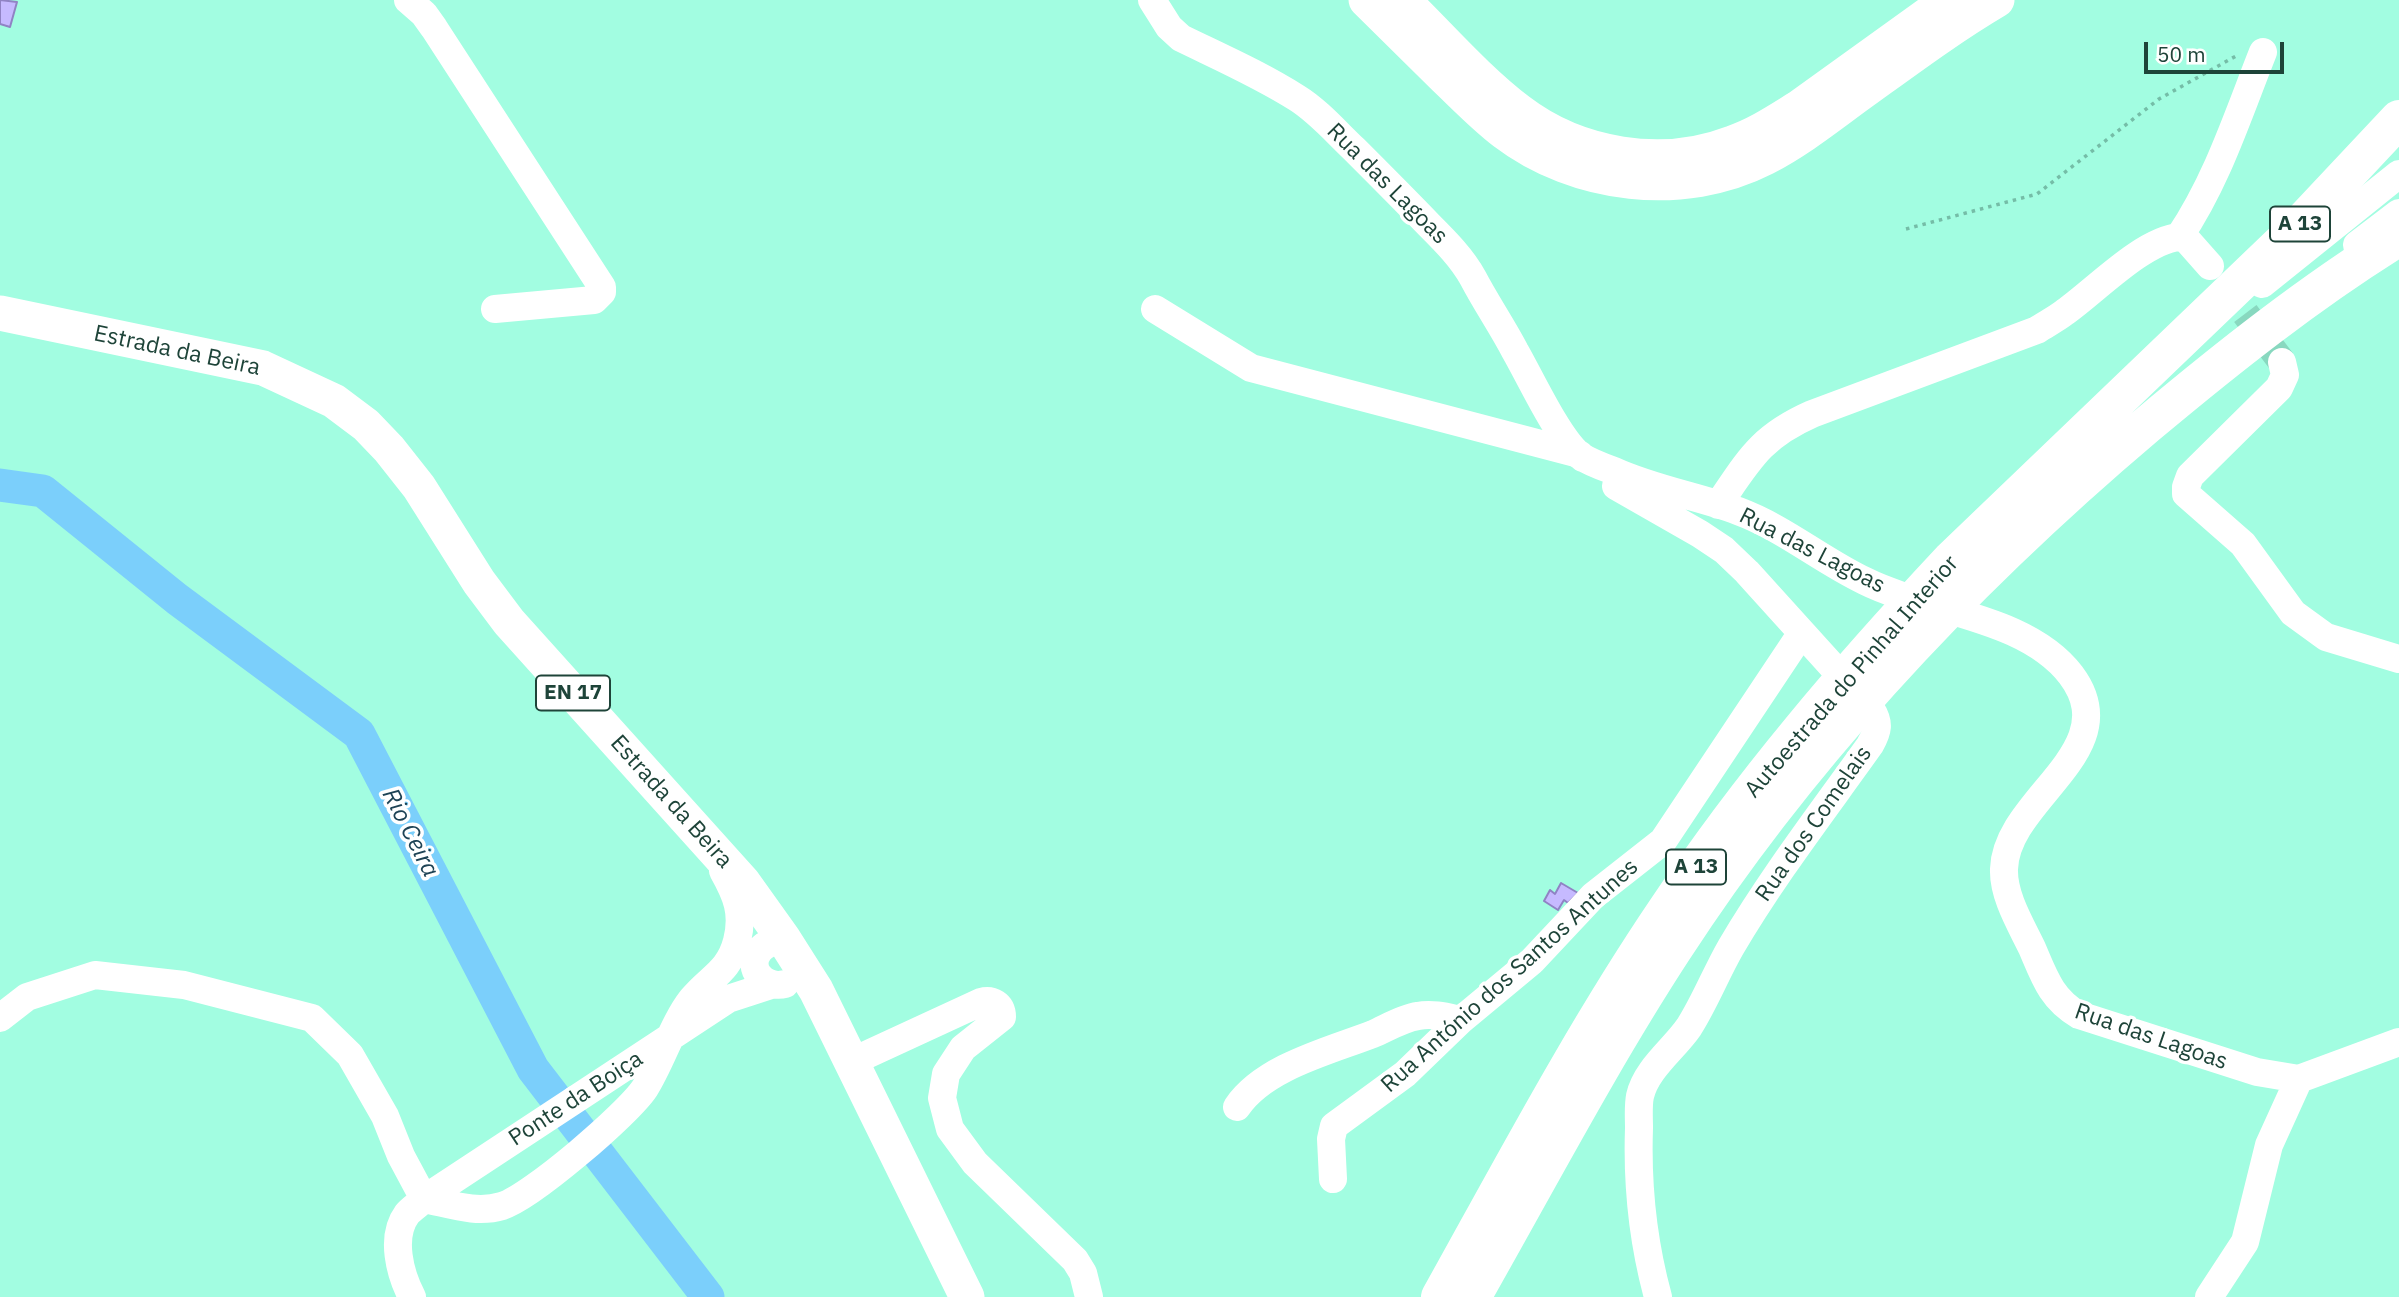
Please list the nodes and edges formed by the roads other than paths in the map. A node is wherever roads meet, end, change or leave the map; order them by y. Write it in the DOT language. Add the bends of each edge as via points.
graph roads {
  1 [pos="408,0"];
  2 [pos="1152,0"];
  3 [pos="1366,0"];
  4 [pos="1403,0"];
  5 [pos="1948,0"];
  6 [pos="1997,0"];
  7 [pos="2263,52"];
  8 [pos="2399,119"];
  9 [pos="2399,174"];
  10 [pos="2399,212"];
  11 [pos="2179,237"];
  12 [pos="2399,237"];
  13 [pos="2210,266"];
  14 [pos="495,309"];
  15 [pos="1155,309"];
  16 [pos="0,313"];
  17 [pos="2196,325"];
  18 [pos="2229,358"];
  19 [pos="2282,362"];
  20 [pos="1579,454"];
  21 [pos="2036,500"];
  22 [pos="1718,505"];
  23 [pos="1801,634"];
  24 [pos="2399,659"];
  25 [pos="707,842"];
  26 [pos="781,969"];
  27 [pos="0,1018"];
  28 [pos="1461,1020"];
  29 [pos="2399,1042"];
  30 [pos="851,1062"];
  31 [pos="2299,1079"];
  32 [pos="1237,1107"];
  33 [pos="1333,1179"];
  34 [pos="424,1199"];
  35 [pos="412,1297"];
  36 [pos="967,1297"];
  37 [pos="1089,1297"];
  38 [pos="1440,1297"];
  39 [pos="1472,1297"];
  40 [pos="1658,1297"];
  41 [pos="2209,1297"];
  1 -- 14 [label="street" via="434,28 602,287 594,300"];
  2 -- 20 [label="street, Rua das Lagoas" via="1181,38 1292,94 1312,109 1444,241 1473,277 1553,419"];
  3 -- 6 [label="main road" via="1482,114 1528,148 1599,177 1656,183 1710,176 1762,159"];
  4 -- 5 [label="main road" via="1497,93 1545,128 1594,149 1664,157 1731,144 1774,123"];
  7 -- 11 [label="street" via="2210,185"];
  8 -- 17 [label="highway, A 13" via="2291,234"];
  9 -- 17 [label="street, Autoestrada do Pinhal Interior / A 13" via="2254,291"];
  10 -- 18 [label="street, Autoestrada do Pinhal Interior / A 13" via="2318,275"];
  11 -- 13 [label="street"];
  11 -- 22 [label="street" via="2121,267 2037,330 1778,431 1750,458"];
  12 -- 18 [label="highway, A 13"];
  15 -- 20 [label="street" via="1251,368"];
  16 -- 25 [label="main road, Estrada da Beira / EN 17" via="263,368 334,401 390,449 509,622"];
  17 -- 21 [label="highway, Autoestrada do Pinhal Interior / A 13"];
  18 -- 21 [label="highway, Autoestrada do Pinhal Interior / A 13" via="2114,453"];
  19 -- 24 [label="street" via="2285,375 2279,388 2190,476 2186,494 2243,544 2293,614 2326,637"];
  20 -- 22 [label="street, Rua das Lagoas" via="1636,481"];
  20 -- 23 [label="street, Rua dos Comelais" via="1610,483 1724,550"];
  21 -- 38 [label="highway, Autoestrada do Pinhal Interior / A 13" via="1951,560 1810,719 1709,848 1607,1001"];
  21 -- 39 [label="highway, Autoestrada do Pinhal Interior / A 13" via="1822,748 1748,843 1673,950 1594,1078"];
  22 -- 31 [label="street, Rua das Lagoas" via="1773,526 1860,579 1977,618 2061,663 2083,699 2085,730 2078,752 2020,824 2009,844 2004,871 2015,913 2056,999 2079,1015 2247,1069"];
  23 -- 28 [label="street, Rua António dos Santos Antunes" via="1663,841 1593,896 1532,961"];
  23 -- 40 [label="street, Rua dos Comelais" via="1871,709 1877,733 1750,916 1688,1029 1654,1070 1640,1096 1642,1210"];
  25 -- 26 [label="main road, Estrada da Beira / EN 17" via="753,895"];
  25 -- 34 [label="street" via="736,895 740,928 736,946 722,972 692,999 643,1090 597,1135 519,1198 484,1209"];
  26 -- 30 [label="main road, Estrada da Beira / EN 17"];
  26 -- 34 [label="street, Ponte da Boiça"];
  27 -- 34 [label="street" via="27,997 95,975 184,985 312,1018 350,1055"];
  28 -- 32 [label="street" via="1418,1016 1312,1057 1268,1078 1247,1092"];
  28 -- 33 [label="street, Rua António dos Santos Antunes" via="1405,1073 1334,1126"];
  29 -- 31 [label="street, Rua das Lagoas"];
  30 -- 36 [label="main road, Estrada da Beira / EN 17"];
  30 -- 37 [label="street" via="981,1002 996,1004 1002,1017 963,1048 946,1074 942,1098 950,1129 975,1163 1075,1260"];
  31 -- 41 [label="street" via="2269,1145 2245,1242"];
  34 -- 35 [label="street, Ponte da Boiça" via="407,1215 399,1233 399,1255"];
}
